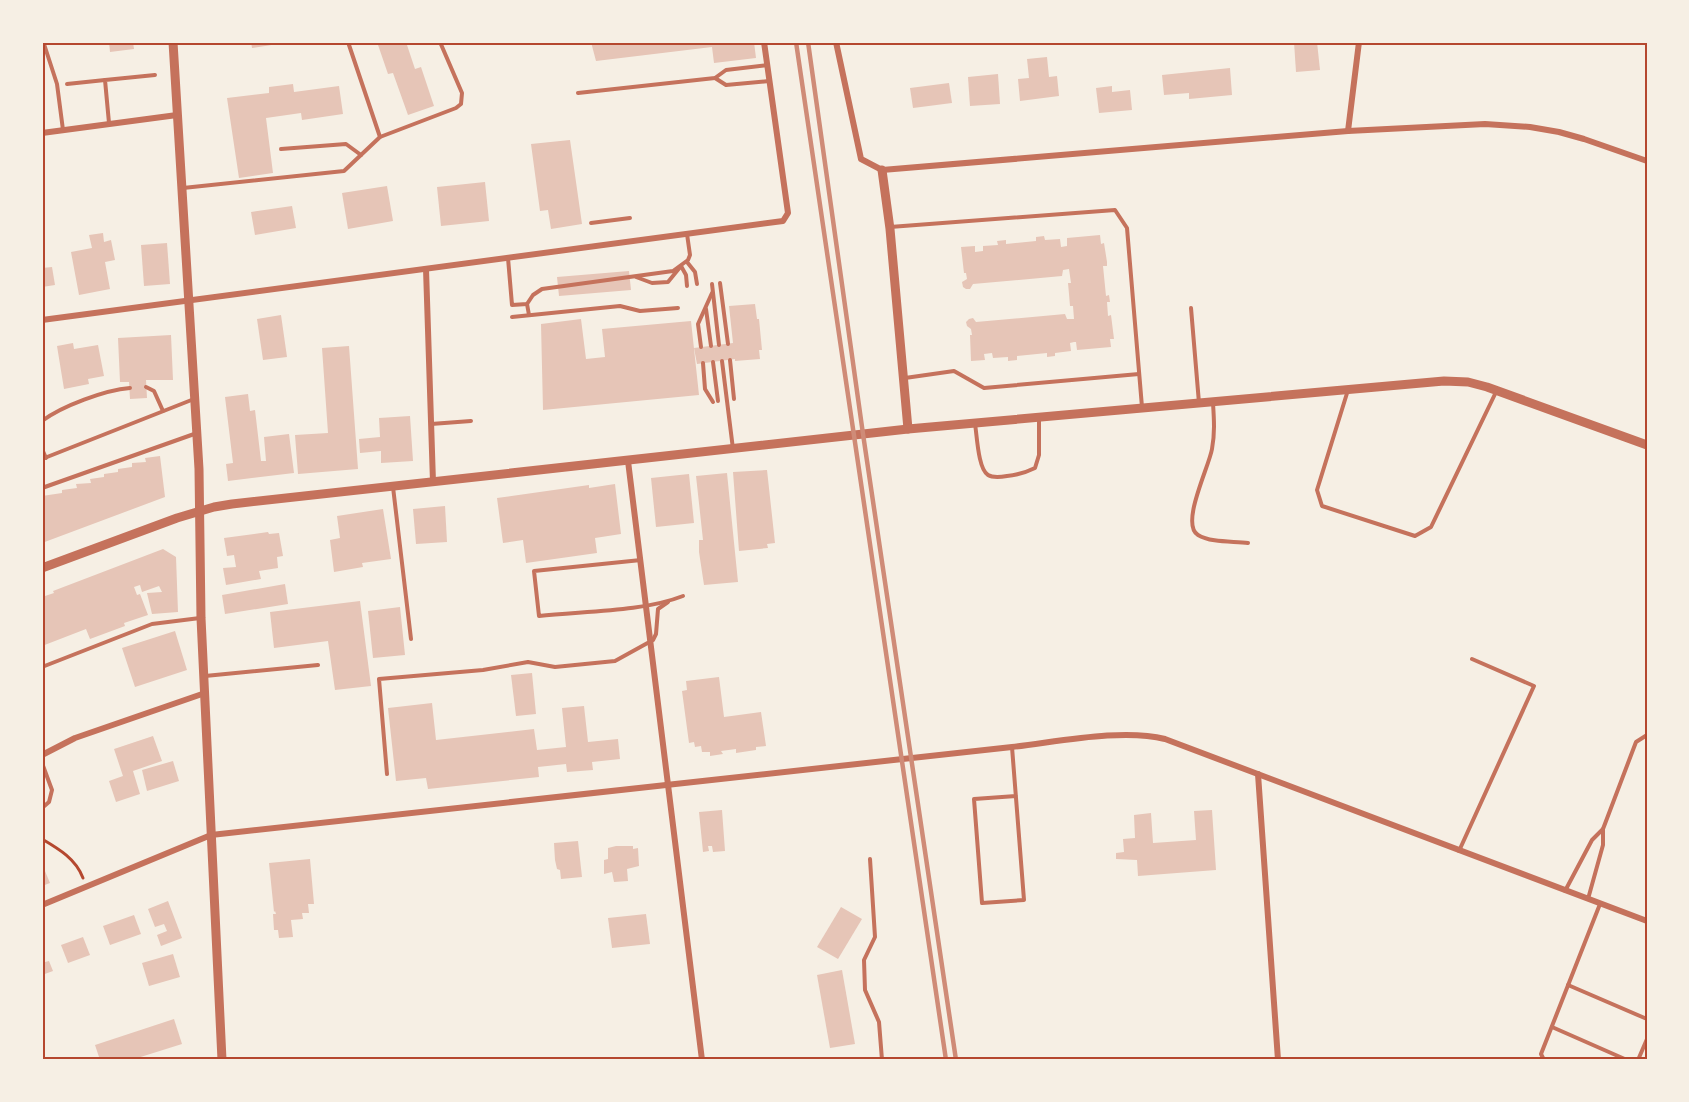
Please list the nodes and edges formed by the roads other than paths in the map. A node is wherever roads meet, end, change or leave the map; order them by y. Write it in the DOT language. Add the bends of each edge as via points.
graph roads {
  1 [pos="173,42"];
  2 [pos="348,42"];
  3 [pos="440,42"];
  4 [pos="764,42"];
  5 [pos="836,42"];
  6 [pos="1359,42"];
  7 [pos="44,44"];
  8 [pos="768,65"];
  9 [pos="155,75"];
  10 [pos="715,78"];
  11 [pos="105,80"];
  12 [pos="770,80"];
  13 [pos="67,84"];
  14 [pos="578,93"];
  15 [pos="177,115"];
  16 [pos="109,123"];
  17 [pos="63,130"];
  18 [pos="42,132"];
  19 [pos="1348,132"];
  20 [pos="380,137"];
  21 [pos="281,149"];
  22 [pos="361,155"];
  23 [pos="1647,161"];
  24 [pos="882,170"];
  25 [pos="183,188"];
  26 [pos="630,218"];
  27 [pos="591,223"];
  28 [pos="890,227"];
  29 [pos="687,234"];
  30 [pos="508,257"];
  31 [pos="687,262"];
  32 [pos="681,266"];
  33 [pos="426,269"];
  34 [pos="630,277"];
  35 [pos="720,283"];
  36 [pos="712,284"];
  37 [pos="697,285"];
  38 [pos="687,286"];
  39 [pos="713,292"];
  40 [pos="189,299"];
  41 [pos="527,304"];
  42 [pos="678,308"];
  43 [pos="706,308"];
  44 [pos="1191,308"];
  45 [pos="529,315"];
  46 [pos="512,317"];
  47 [pos="42,320"];
  48 [pos="728,344"];
  49 [pos="719,345"];
  50 [pos="711,346"];
  51 [pos="701,347"];
  52 [pos="730,360"];
  53 [pos="722,361"];
  54 [pos="713,362"];
  55 [pos="703,363"];
  56 [pos="1139,374"];
  57 [pos="905,378"];
  58 [pos="147,387"];
  59 [pos="130,388"];
  60 [pos="1348,390"];
  61 [pos="1496,391"];
  62 [pos="195,398"];
  63 [pos="734,399"];
  64 [pos="718,401"];
  65 [pos="712,402"];
  66 [pos="1213,402"];
  67 [pos="1199,404"];
  68 [pos="1142,409"];
  69 [pos="163,411"];
  70 [pos="1039,418"];
  71 [pos="471,420"];
  72 [pos="42,421"];
  73 [pos="431,424"];
  74 [pos="975,424"];
  75 [pos="909,429"];
  76 [pos="197,433"];
  77 [pos="1647,445"];
  78 [pos="42,449"];
  79 [pos="733,450"];
  80 [pos="44,459"];
  81 [pos="628,461"];
  82 [pos="433,482"];
  83 [pos="393,486"];
  84 [pos="42,488"];
  85 [pos="198,511"];
  86 [pos="1248,543"];
  87 [pos="641,560"];
  88 [pos="42,568"];
  89 [pos="683,596"];
  90 [pos="668,602"];
  91 [pos="646,605"];
  92 [pos="201,618"];
  93 [pos="411,639"];
  94 [pos="651,642"];
  95 [pos="1472,659"];
  96 [pos="318,666"];
  97 [pos="42,667"];
  98 [pos="204,676"];
  99 [pos="205,693"];
  100 [pos="1647,735"];
  101 [pos="1012,747"];
  102 [pos="42,755"];
  103 [pos="42,763"];
  104 [pos="387,774"];
  105 [pos="1258,774"];
  106 [pos="668,784"];
  107 [pos="1016,796"];
  108 [pos="42,808"];
  109 [pos="1603,829"];
  110 [pos="211,835"];
  111 [pos="1459,851"];
  112 [pos="870,859"];
  113 [pos="1565,891"];
  114 [pos="1588,899"];
  115 [pos="1600,904"];
  116 [pos="42,905"];
  117 [pos="1647,921"];
  118 [pos="1568,985"];
  119 [pos="1647,1019"];
  120 [pos="1552,1027"];
  121 [pos="1647,1039"];
  122 [pos="222,1060"];
  123 [pos="702,1060"];
  124 [pos="882,1060"];
  125 [pos="1278,1060"];
  126 [pos="1544,1060"];
  127 [pos="1627,1060"];
  128 [pos="1638,1060"];
  1 -- 15 [label="street"];
  2 -- 20 [label="lane"];
  3 -- 20 [label="lane" via="462,93 461,104"];
  4 -- 8 [label="street"];
  5 -- 24 [label="street" via="861,159"];
  6 -- 19 [label="street"];
  7 -- 17 [label="lane" via="57,84"];
  8 -- 10 [label="lane" via="726,70"];
  8 -- 12 [label="street"];
  9 -- 11 [label="lane"];
  10 -- 12 [label="lane" via="726,85"];
  10 -- 14 [label="lane"];
  11 -- 13 [label="lane"];
  11 -- 16 [label="lane"];
  12 -- 29 [label="street" via="788,213 783,221"];
  15 -- 16 [label="street"];
  15 -- 25 [label="street"];
  16 -- 17 [label="street"];
  17 -- 18 [label="street"];
  19 -- 23 [label="street" via="1485,124 1530,127 1584,138"];
  19 -- 24 [label="street"];
  20 -- 22 [label="lane"];
  21 -- 22 [label="lane" via="346,144"];
  22 -- 25 [label="lane" via="344,171"];
  24 -- 28 [label="street"];
  25 -- 40 [label="street"];
  26 -- 27 [label="lane"];
  28 -- 56 [label="lane" via="1115,210 1127,228"];
  28 -- 57 [label="street"];
  29 -- 30 [label="street"];
  29 -- 31 [label="lane"];
  30 -- 33 [label="street"];
  30 -- 41 [label="lane" via="512,305"];
  31 -- 32 [label="lane"];
  31 -- 37 [label="lane" via="695,272"];
  32 -- 34 [label="lane"];
  32 -- 34 [label="lane" via="668,282 652,283"];
  32 -- 38 [label="lane"];
  33 -- 40 [label="street"];
  33 -- 73 [label="street"];
  34 -- 41 [label="lane" via="542,289"];
  35 -- 48 [label="lane"];
  36 -- 39 [label="lane"];
  39 -- 43 [label="lane"];
  39 -- 49 [label="lane"];
  40 -- 47 [label="street"];
  40 -- 62 [label="street"];
  41 -- 45 [label="lane"];
  42 -- 45 [label="lane" via="640,311 620,306"];
  43 -- 50 [label="lane"];
  43 -- 51 [label="lane" via="698,324"];
  44 -- 67 [label="lane"];
  45 -- 46 [label="lane"];
  52 -- 63 [label="lane"];
  53 -- 79 [label="lane"];
  54 -- 64 [label="lane"];
  55 -- 65 [label="lane" via="705,389"];
  56 -- 57 [label="lane" via="984,388 954,371"];
  56 -- 68 [label="lane"];
  57 -- 75 [label="street"];
  58 -- 69 [label="lane" via="154,391"];
  59 -- 72 [label="lane" via="101,394"];
  60 -- 61 [label="street" via="1444,381 1468,382"];
  60 -- 61 [label="lane" via="1317,490 1322,506 1416,536 1431,528"];
  60 -- 66 [label="street"];
  61 -- 77 [label="street"];
  62 -- 69 [label="lane"];
  62 -- 76 [label="street"];
  66 -- 67 [label="street"];
  66 -- 86 [label="lane" via="1212,452 1191,525 1196,534 1206,538"];
  67 -- 68 [label="street"];
  68 -- 70 [label="street"];
  69 -- 80 [label="lane"];
  70 -- 74 [label="street"];
  70 -- 74 [label="lane" via="1035,468 1002,477 989,477 984,472"];
  71 -- 73 [label="lane"];
  73 -- 82 [label="street"];
  74 -- 75 [label="street"];
  75 -- 79 [label="street"];
  76 -- 84 [label="lane"];
  76 -- 85 [label="street"];
  78 -- 80 [label="lane"];
  79 -- 81 [label="street"];
  81 -- 82 [label="street"];
  81 -- 87 [label="street"];
  82 -- 83 [label="street"];
  83 -- 85 [label="street"];
  83 -- 93 [label="lane"];
  85 -- 88 [label="street"];
  85 -- 92 [label="street"];
  87 -- 91 [label="street"];
  87 -- 91 [label="lane" via="534,572 538,616"];
  89 -- 90 [label="lane"];
  90 -- 91 [label="lane"];
  90 -- 94 [label="lane" via="658,609 656,634"];
  91 -- 94 [label="street"];
  92 -- 97 [label="lane" via="152,624"];
  92 -- 98 [label="street"];
  94 -- 104 [label="lane" via="615,661 555,668 521,663 379,680"];
  94 -- 106 [label="street"];
  95 -- 111 [label="lane" via="1534,686"];
  96 -- 98 [label="lane"];
  98 -- 99 [label="street"];
  99 -- 102 [label="street" via="75,738"];
  99 -- 110 [label="street"];
  100 -- 109 [label="lane" via="1636,742"];
  101 -- 105 [label="street" via="1143,735 1165,739"];
  101 -- 106 [label="street"];
  101 -- 107 [label="lane"];
  103 -- 108 [label="lane" via="52,790 49,802"];
  105 -- 111 [label="street"];
  105 -- 125 [label="street"];
  106 -- 110 [label="street"];
  106 -- 123 [label="street"];
  107 -- 107 [label="lane" via="1024,900 982,903 974,799"];
  109 -- 113 [label="lane" via="1592,840"];
  109 -- 114 [label="lane" via="1603,845"];
  110 -- 116 [label="street"];
  110 -- 122 [label="street"];
  111 -- 113 [label="street"];
  112 -- 124 [label="lane" via="875,937 864,960 865,990 879,1022"];
  113 -- 114 [label="street"];
  114 -- 115 [label="street"];
  115 -- 117 [label="street"];
  115 -- 118 [label="lane"];
  118 -- 119 [label="lane"];
  118 -- 120 [label="lane"];
  120 -- 126 [label="lane" via="1541,1054"];
  120 -- 127 [label="lane"];
  121 -- 128 [label="lane"];
}
